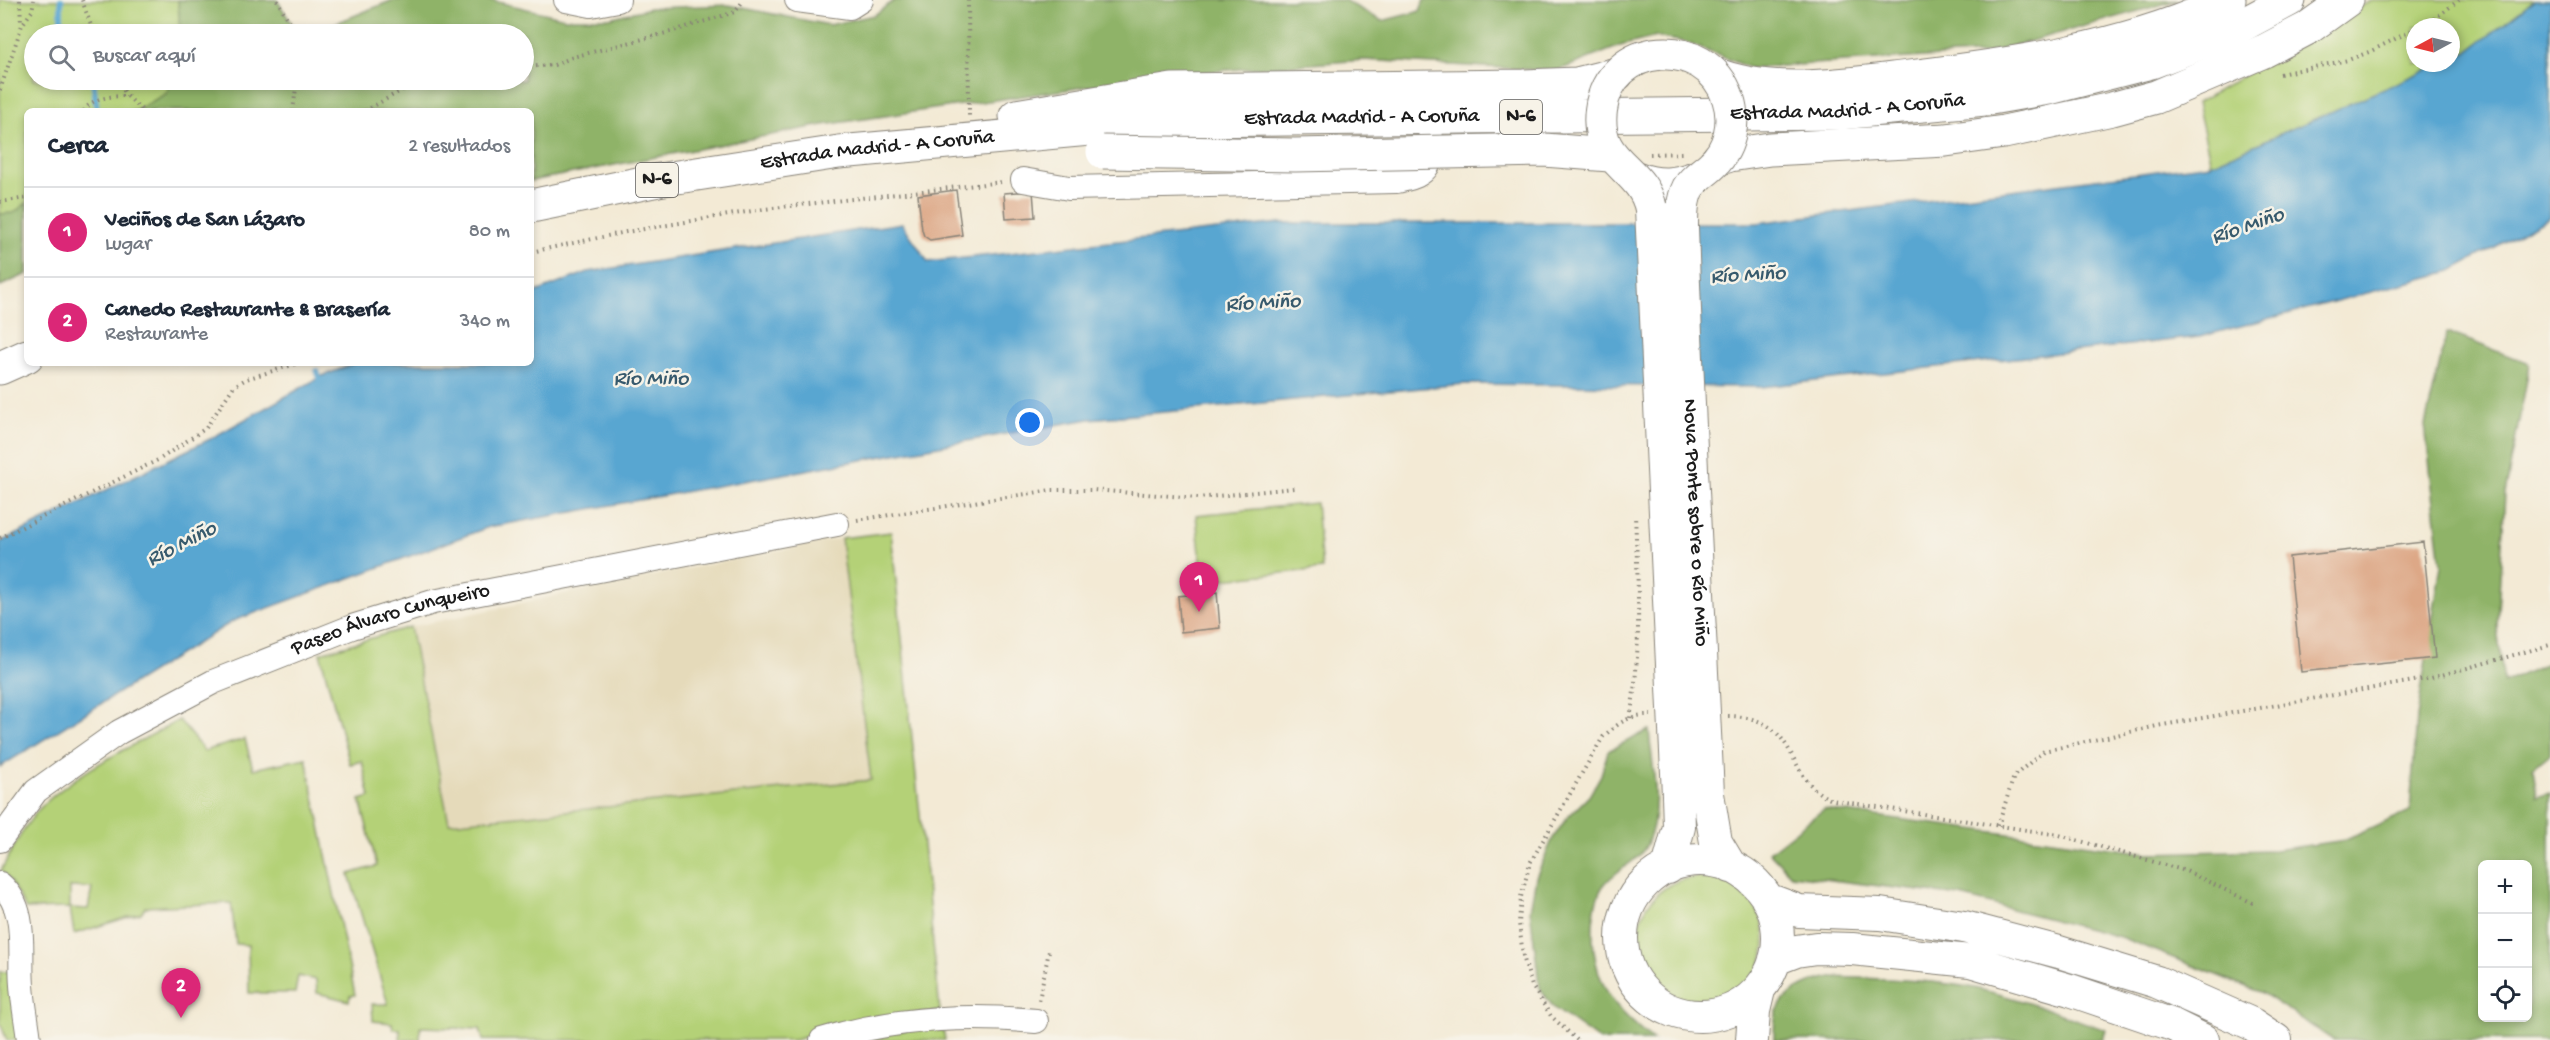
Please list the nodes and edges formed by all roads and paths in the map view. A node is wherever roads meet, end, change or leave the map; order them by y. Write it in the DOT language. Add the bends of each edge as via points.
graph roads {
  1 [pos="20,0"];
  2 [pos="34,0"];
  3 [pos="82,0"];
  4 [pos="276,0"];
  5 [pos="566,0"];
  6 [pos="618,0"];
  7 [pos="797,0"];
  8 [pos="861,0"];
  9 [pos="968,0"];
  10 [pos="2229,0"];
  11 [pos="2289,0"];
  12 [pos="2348,0"];
  13 [pos="2458,0"];
  14 [pos="743,2"];
  15 [pos="2435,18"];
  16 [pos="90,24"];
  17 [pos="290,24"];
  18 [pos="21,25"];
  19 [pos="2406,34"];
  20 [pos="534,66"];
  21 [pos="1617,74"];
  22 [pos="1715,74"];
  23 [pos="2270,77"];
  24 [pos="0,90"];
  25 [pos="124,90"];
  26 [pos="296,90"];
  27 [pos="402,90"];
  28 [pos="128,96"];
  29 [pos="86,108"];
  30 [pos="140,108"];
  31 [pos="293,108"];
  32 [pos="370,108"];
  33 [pos="1432,117"];
  34 [pos="969,124"];
  35 [pos="1629,163"];
  36 [pos="1700,163"];
  37 [pos="737,168"];
  38 [pos="1023,180"];
  39 [pos="579,197"];
  40 [pos="24,198"];
  41 [pos="0,202"];
  42 [pos="534,206"];
  43 [pos="534,251"];
  44 [pos="24,357"];
  45 [pos="289,366"];
  46 [pos="0,368"];
  47 [pos="1294,488"];
  48 [pos="1635,515"];
  49 [pos="837,524"];
  50 [pos="0,538"];
  51 [pos="2550,645"];
  52 [pos="1656,715"];
  53 [pos="1723,716"];
  54 [pos="1630,718"];
  55 [pos="1693,794"];
  56 [pos="1998,826"];
  57 [pos="0,840"];
  58 [pos="1731,867"];
  59 [pos="1668,868"];
  60 [pos="0,884"];
  61 [pos="1767,899"];
  62 [pos="2258,905"];
  63 [pos="1049,951"];
  64 [pos="1775,960"];
  65 [pos="1759,990"];
  66 [pos="1705,1016"];
  67 [pos="1036,1020"];
  68 [pos="28,1040"];
  69 [pos="822,1040"];
  70 [pos="1577,1040"];
  71 [pos="1736,1040"];
  72 [pos="1752,1040"];
  73 [pos="2203,1040"];
  74 [pos="2276,1040"];
  1 -- 18 [label="path"];
  2 -- 18 [label="path" via="32,11"];
  3 -- 16 [label="path"];
  4 -- 17 [label="path"];
  5 -- 6 [label="street" via="591,5"];
  7 -- 8 [label="street" via="850,8"];
  9 -- 34 [label="path"];
  10 -- 22 [label="highway" via="2138,35 1983,69 1822,85 1754,85"];
  11 -- 33 [label="highway, Estrada Madrid - A Coruña / N-6" via="2231,31 2151,62 2049,88 1985,99 1839,113"];
  12 -- 36 [label="highway" via="2308,28 2254,56 2156,97 2112,109 1946,140 1770,149"];
  13 -- 15 [label="path"];
  14 -- 20 [label="path" via="735,12 554,65"];
  18 -- 24 [label="path"];
  19 -- 23 [label="path" via="2348,60"];
  21 -- 22 [label="main road, bridge" via="1634,61 1655,53 1677,53 1698,60"];
  21 -- 34 [label="highway" via="1577,84 1524,86 1172,90"];
  21 -- 35 [label="main road, bridge" via="1600,110 1601,130"];
  22 -- 36 [label="main road, bridge" via="1731,106 1732,124 1727,144"];
  25 -- 28 [label="path"];
  26 -- 31 [label="path"];
  27 -- 32 [label="path"];
  28 -- 29 [label="path" via="109,96"];
  28 -- 30 [label="path"];
  33 -- 37 [label="highway, Estrada Madrid - A Coruña / N-6" via="1188,120 838,152"];
  33 -- 38 [label="street" via="1425,171 1397,181 1069,188"];
  34 -- 39 [label="highway" via="830,137 711,161"];
  35 -- 36 [label="path"];
  35 -- 36 [label="main road" via="1648,182 1671,184"];
  35 -- 37 [label="highway, bridge" via="1544,150 1295,156 1103,152"];
  35 -- 55 [label="main road, Nova Ponte sobre o Río Miño, bridge" via="1650,200 1653,221"];
  36 -- 55 [label="main road, Nova Ponte sobre o Río Miño, bridge" via="1684,198 1682,219"];
  37 -- 39 [label="highway, Estrada Madrid - A Coruña / N-6"];
  38 -- 43 [label="path" via="764,209"];
  39 -- 42 [label="highway, Estrada Madrid - A Coruña / N-6"];
  40 -- 41 [label="path"];
  44 -- 46 [label="highway"];
  45 -- 50 [label="path" via="234,386 206,428 160,459"];
  47 -- 49 [label="path" via="1198,498 1052,489"];
  48 -- 54 [label="path" via="1637,678"];
  49 -- 57 [label="street, Paseo Álvaro Cunqueiro" via="433,602 352,627 213,682 119,732 36,791"];
  51 -- 56 [label="path" via="2431,678 2157,726 2044,751 2014,776"];
  52 -- 54 [label="path"];
  53 -- 56 [label="path" via="1759,720 1773,728 1811,785 1826,797"];
  54 -- 70 [label="path" via="1617,723 1603,736 1530,863 1521,897 1523,956 1532,986 1551,1016"];
  55 -- 58 [label="main road, Nova Ponte sobre o Río Miño"];
  55 -- 59 [label="main road, Nova Ponte sobre o Río Miño"];
  56 -- 62 [label="path" via="2059,835 2186,871"];
  58 -- 59 [label="main road" via="1699,861"];
  58 -- 61 [label="main road" via="1752,880"];
  59 -- 66 [label="main road" via="1646,883 1630,905 1623,931 1625,957 1636,982 1655,1001 1678,1013"];
  60 -- 68 [label="street" via="16,907 22,937"];
  61 -- 64 [label="main road" via="1777,928"];
  61 -- 74 [label="main road" via="1800,911 1880,914 1964,927 2059,952 2157,982 2252,1024"];
  63 -- 67 [label="path"];
  64 -- 65 [label="main road"];
  64 -- 73 [label="main road" via="1816,948 1970,961 2132,1011"];
  65 -- 66 [label="main road" via="1731,1010"];
  65 -- 72 [label="main road"];
  66 -- 71 [label="main road"];
  67 -- 69 [label="street" via="995,1017 916,1022 873,1027"];
}
